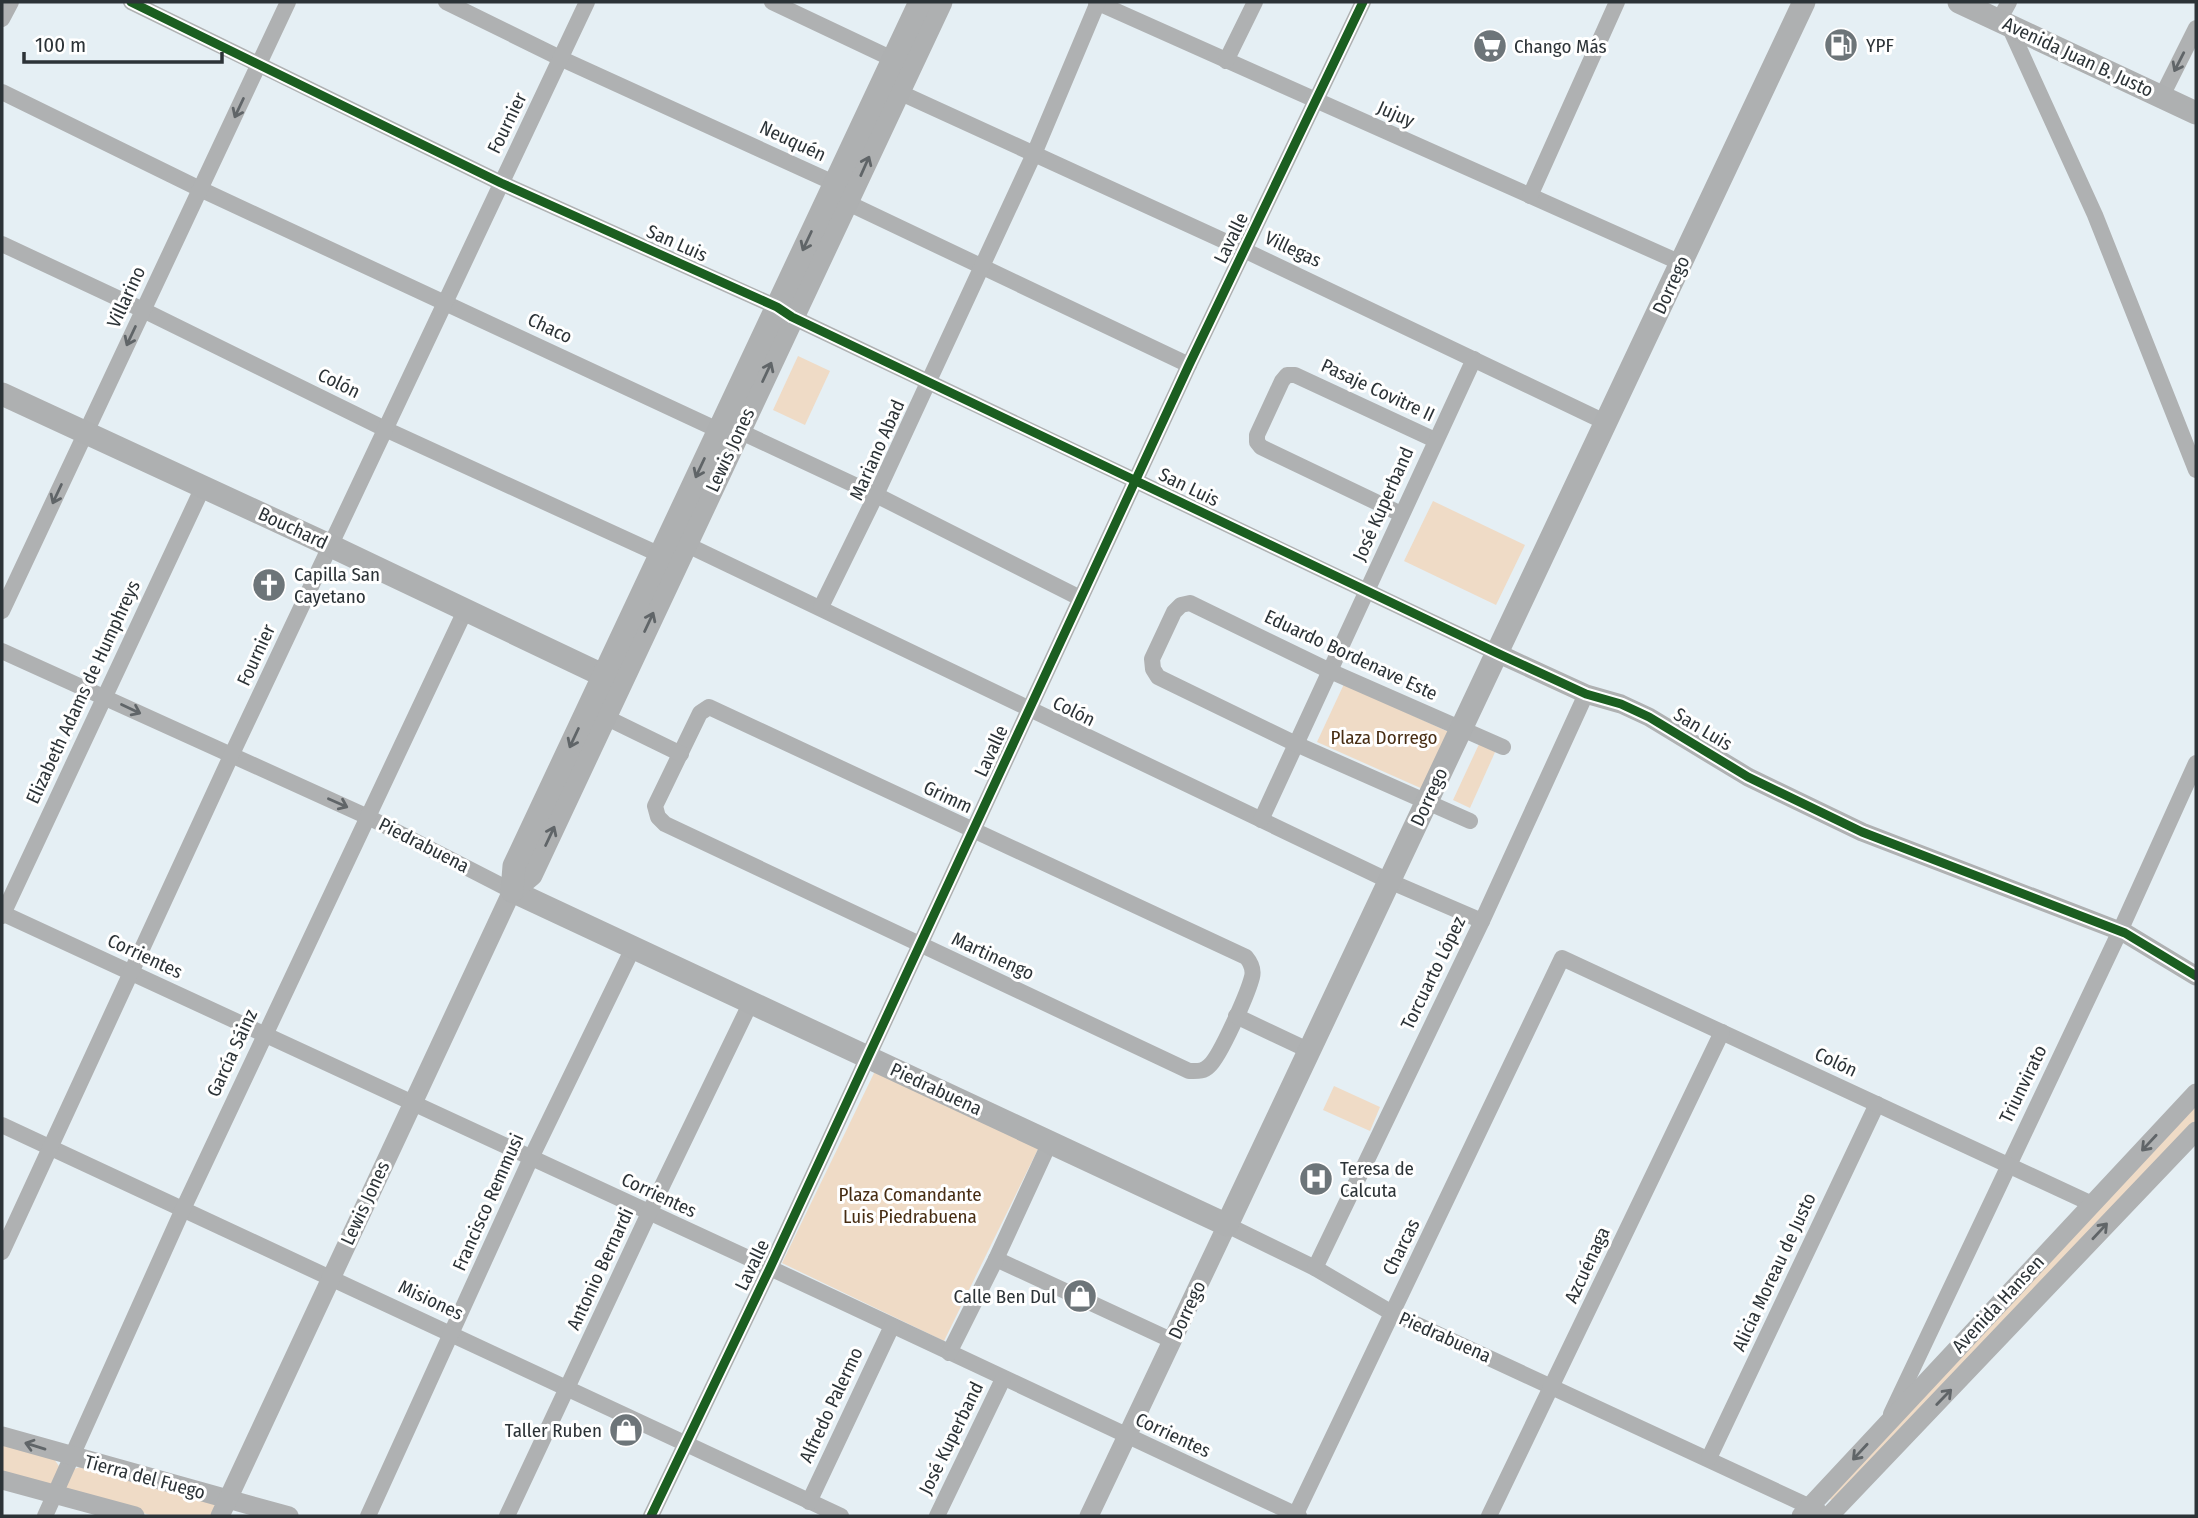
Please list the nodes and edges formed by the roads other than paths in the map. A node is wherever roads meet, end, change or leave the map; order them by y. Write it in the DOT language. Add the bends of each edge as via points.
graph roads {
  1 [pos="11,2"];
  2 [pos="131,2"];
  3 [pos="288,2"];
  4 [pos="446,2"];
  5 [pos="587,2"];
  6 [pos="772,2"];
  7 [pos="920,2"];
  8 [pos="940,2"];
  9 [pos="1097,2"];
  10 [pos="1255,2"];
  11 [pos="1363,2"];
  12 [pos="1617,2"];
  13 [pos="1804,2"];
  14 [pos="1959,2"];
  15 [pos="2005,15"];
  16 [pos="2,19"];
  17 [pos="2196,29"];
  18 [pos="562,58"];
  19 [pos="1226,61"];
  20 [pos="260,63"];
  21 [pos="902,63"];
  22 [pos="890,88"];
  23 [pos="2,92"];
  24 [pos="2161,96"];
  25 [pos="1316,102"];
  26 [pos="2196,113"];
  27 [pos="1034,154"];
  28 [pos="501,183"];
  29 [pos="834,183"];
  30 [pos="200,189"];
  31 [pos="1530,196"];
  32 [pos="848,204"];
  33 [pos="2,244"];
  34 [pos="1244,250"];
  35 [pos="1681,263"];
  36 [pos="980,267"];
  37 [pos="446,302"];
  38 [pos="143,310"];
  39 [pos="784,312"];
  40 [pos="1474,359"];
  41 [pos="1189,365"];
  42 [pos="927,381"];
  43 [pos="2,394"];
  44 [pos="1607,422"];
  45 [pos="385,429"];
  46 [pos="728,431"];
  47 [pos="86,432"];
  48 [pos="1434,440"];
  49 [pos="2196,470"];
  50 [pos="1135,481"];
  51 [pos="203,486"];
  52 [pos="876,495"];
  53 [pos="1401,514"];
  54 [pos="331,546"];
  55 [pos="673,549"];
  56 [pos="1366,591"];
  57 [pos="1080,598"];
  58 [pos="821,607"];
  59 [pos="2,611"];
  60 [pos="465,611"];
  61 [pos="2,651"];
  62 [pos="1497,653"];
  63 [pos="1330,671"];
  64 [pos="611,680"];
  65 [pos="1586,694"];
  66 [pos="104,696"];
  67 [pos="1030,709"];
  68 [pos="597,713"];
  69 [pos="1461,729"];
  70 [pos="1296,744"];
  71 [pos="1503,747"];
  72 [pos="681,754"];
  73 [pos="232,756"];
  74 [pos="2196,763"];
  75 [pos="1426,803"];
  76 [pos="368,817"];
  77 [pos="1261,820"];
  78 [pos="1469,821"];
  79 [pos="974,828"];
  80 [pos="1389,881"];
  81 [pos="512,891"];
  82 [pos="2,914"];
  83 [pos="1482,920"];
  84 [pos="2120,931"];
  85 [pos="921,945"];
  86 [pos="634,946"];
  87 [pos="1562,958"];
  88 [pos="131,972"];
  89 [pos="2196,976"];
  90 [pos="751,1002"];
  91 [pos="1236,1017"];
  92 [pos="1722,1032"];
  93 [pos="264,1034"];
  94 [pos="1310,1051"];
  95 [pos="869,1058"];
  96 [pos="2196,1093"];
  97 [pos="412,1104"];
  98 [pos="1877,1104"];
  99 [pos="2,1125"];
  100 [pos="2196,1131"];
  101 [pos="1050,1142"];
  102 [pos="49,1147"];
  103 [pos="531,1158"];
  104 [pos="2008,1165"];
  105 [pos="2092,1204"];
  106 [pos="183,1209"];
  107 [pos="649,1213"];
  108 [pos="1227,1225"];
  109 [pos="2,1252"];
  110 [pos="996,1259"];
  111 [pos="770,1268"];
  112 [pos="1315,1268"];
  113 [pos="331,1277"];
  114 [pos="1392,1313"];
  115 [pos="891,1326"];
  116 [pos="453,1333"];
  117 [pos="1173,1341"];
  118 [pos="949,1353"];
  119 [pos="1003,1379"];
  120 [pos="1552,1385"];
  121 [pos="567,1389"];
  122 [pos="1887,1423"];
  123 [pos="2,1436"];
  124 [pos="1127,1437"];
  125 [pos="684,1445"];
  126 [pos="73,1457"];
  127 [pos="1709,1458"];
  128 [pos="2,1480"];
  129 [pos="56,1494"];
  130 [pos="809,1502"];
  131 [pos="224,1507"];
  132 [pos="1817,1514"];
  133 [pos="45,1516"];
  134 [pos="135,1516"];
  135 [pos="289,1516"];
  136 [pos="368,1516"];
  137 [pos="507,1516"];
  138 [pos="651,1516"];
  139 [pos="841,1516"];
  140 [pos="937,1516"];
  141 [pos="1089,1516"];
  142 [pos="1297,1516"];
  143 [pos="1489,1516"];
  1 -- 16 [label="street"];
  2 -- 20 [label="street, San Luis"];
  3 -- 20 [label="street, Villarino"];
  4 -- 18 [label="street, Neuquén"];
  5 -- 18 [label="street, Fournier"];
  6 -- 21 [label="street"];
  7 -- 21 [label="main road, Lewis Jones"];
  8 -- 21 [label="main road, Lewis Jones"];
  9 -- 19 [label="street, Jujuy"];
  9 -- 27 [label="street, Mariano Abad"];
  10 -- 19 [label="street"];
  11 -- 25 [label="street, Lavalle"];
  12 -- 31 [label="street"];
  13 -- 35 [label="main road, Dorrego"];
  14 -- 15 [label="main road, Avenida Juan B. Justo"];
  15 -- 24 [label="main road, Avenida Juan B. Justo"];
  15 -- 49 [label="street" via="2095,215"];
  17 -- 24 [label="street, one-way"];
  18 -- 28 [label="street, Fournier"];
  18 -- 29 [label="street, Neuquén"];
  19 -- 25 [label="street, Jujuy"];
  20 -- 28 [label="street, San Luis"];
  20 -- 30 [label="street, Villarino, one-way"];
  21 -- 22 [label="main road, Lewis Jones"];
  22 -- 27 [label="street, Villegas"];
  22 -- 29 [label="main road, Lewis Jones"];
  32 -- 22 [label="main road, Lewis Jones, one-way"];
  23 -- 30 [label="street, Chaco"];
  24 -- 26 [label="main road, Avenida Juan B. Justo"];
  25 -- 31 [label="street, Jujuy"];
  25 -- 34 [label="street, Lavalle"];
  27 -- 34 [label="street, Villegas"];
  27 -- 36 [label="street, Mariano Abad"];
  28 -- 37 [label="street, Fournier"];
  28 -- 39 [label="street, San Luis"];
  29 -- 32 [label="street, Neuquén"];
  29 -- 39 [label="main road, Lewis Jones, one-way"];
  30 -- 37 [label="street, Chaco"];
  30 -- 38 [label="street, Villarino"];
  31 -- 35 [label="street, Jujuy"];
  32 -- 36 [label="street"];
  32 -- 39 [label="main road, Lewis Jones"];
  33 -- 38 [label="street, Colón"];
  34 -- 40 [label="street, Villegas"];
  34 -- 41 [label="street, Lavalle"];
  35 -- 44 [label="main road, Dorrego"];
  36 -- 41 [label="street"];
  36 -- 42 [label="street, Mariano Abad"];
  37 -- 45 [label="street, Fournier"];
  37 -- 46 [label="street, Chaco"];
  38 -- 45 [label="street, Colón"];
  38 -- 47 [label="street, Villarino, one-way"];
  39 -- 42 [label="street, San Luis"];
  39 -- 46 [label="main road, Lewis Jones"];
  40 -- 44 [label="street, Villegas"];
  40 -- 48 [label="street, José Kuperband"];
  41 -- 50 [label="street, Lavalle"];
  42 -- 50 [label="street, San Luis"];
  42 -- 52 [label="street, Mariano Abad"];
  43 -- 47 [label="main road, Bouchard"];
  44 -- 62 [label="main road, Dorrego"];
  45 -- 54 [label="street, Fournier"];
  45 -- 55 [label="street, Colón"];
  46 -- 52 [label="street, Chaco"];
  46 -- 55 [label="main road, Lewis Jones"];
  47 -- 51 [label="main road, Bouchard"];
  47 -- 59 [label="street, Villarino, one-way"];
  48 -- 53 [label="street, José Kuperband"];
  48 -- 53 [label="street, Pasaje Covitre II" via="1295,375 1282,381 1256,435 1261,447"];
  50 -- 56 [label="street, San Luis"];
  50 -- 57 [label="street, Lavalle"];
  51 -- 54 [label="main road, Bouchard"];
  51 -- 66 [label="street, Elizabeth Adams de Humphreys"];
  52 -- 57 [label="street, Chaco"];
  52 -- 58 [label="street, Mariano Abad"];
  53 -- 56 [label="street, José Kuperband"];
  54 -- 60 [label="main road, Bouchard"];
  54 -- 73 [label="street, Fournier"];
  55 -- 58 [label="street, Colón"];
  55 -- 64 [label="main road, Lewis Jones"];
  56 -- 62 [label="street, San Luis"];
  56 -- 63 [label="street, José Kuperband"];
  57 -- 67 [label="street, Lavalle"];
  58 -- 67 [label="street, Colón"];
  60 -- 64 [label="main road, Bouchard"];
  60 -- 76 [label="street, García Sáinz"];
  61 -- 66 [label="street, Piedrabuena"];
  62 -- 65 [label="street, San Luis"];
  62 -- 69 [label="main road, Dorrego"];
  63 -- 69 [label="street, Eduardo Bordenave Este"];
  63 -- 70 [label="street, José Kuperband"];
  63 -- 70 [label="street, Eduardo Bordenave Este" via="1190,603 1174,612 1152,659 1158,677"];
  64 -- 68 [label="main road, Lewis Jones"];
  65 -- 83 [label="street, Torcuarto López"];
  65 -- 84 [label="street, San Luis" via="1649,717 1748,777 1862,832"];
  66 -- 73 [label="street, Piedrabuena, one-way"];
  66 -- 82 [label="street, Elizabeth Adams de Humphreys"];
  67 -- 77 [label="street, Colón"];
  67 -- 79 [label="street, Lavalle"];
  68 -- 72 [label="street"];
  68 -- 81 [label="main road, Lewis Jones" via="514,866"];
  69 -- 71 [label="street, Eduardo Bordenave Este"];
  69 -- 75 [label="main road, Dorrego"];
  70 -- 75 [label="street"];
  70 -- 77 [label="street, José Kuperband"];
  72 -- 79 [label="street, Grimm" via="700,713 709,707"];
  72 -- 85 [label="street, Martinengo" via="655,806 665,824"];
  73 -- 76 [label="street, Piedrabuena, one-way"];
  73 -- 88 [label="street, Fournier"];
  74 -- 84 [label="street, Triunvirato"];
  75 -- 78 [label="street"];
  75 -- 80 [label="main road, Dorrego"];
  76 -- 81 [label="street, Piedrabuena"];
  76 -- 93 [label="street, García Sáinz"];
  77 -- 80 [label="street, Colón"];
  79 -- 85 [label="street, Lavalle"];
  79 -- 91 [label="street, Grimm" via="1246,957 1252,975"];
  80 -- 83 [label="street, Colón"];
  80 -- 94 [label="main road, Dorrego"];
  81 -- 86 [label="main road, Piedrabuena"];
  81 -- 97 [label="street, Lewis Jones"];
  82 -- 88 [label="street, Corrientes"];
  83 -- 112 [label="street, Torcuarto López"];
  84 -- 89 [label="street, San Luis"];
  84 -- 104 [label="street, Triunvirato"];
  85 -- 91 [label="street, Martinengo" via="1189,1072 1212,1065"];
  85 -- 95 [label="street, Lavalle"];
  86 -- 90 [label="main road, Piedrabuena"];
  86 -- 103 [label="street, Francisco Remmusi"];
  87 -- 92 [label="street, Colón"];
  87 -- 114 [label="street, Charcas"];
  88 -- 93 [label="street, Corrientes"];
  88 -- 102 [label="street, Fournier"];
  90 -- 95 [label="main road, Piedrabuena"];
  90 -- 107 [label="street, Antonio Bernardi"];
  91 -- 94 [label="street"];
  92 -- 98 [label="street, Colón"];
  92 -- 120 [label="street, Azcuénaga"];
  93 -- 97 [label="street, Corrientes"];
  93 -- 106 [label="street, García Sáinz"];
  94 -- 108 [label="main road, Dorrego"];
  95 -- 101 [label="main road, Piedrabuena"];
  95 -- 111 [label="street, Lavalle"];
  96 -- 105 [label="street, Avenida Hansen, one-way"];
  97 -- 103 [label="street, Corrientes"];
  97 -- 113 [label="street, Lewis Jones"];
  98 -- 104 [label="street, Colón"];
  98 -- 127 [label="street, Alicia Moreau de Justo"];
  99 -- 102 [label="street, Misiones"];
  132 -- 100 [label="street, Avenida Hansen, one-way"];
  101 -- 108 [label="main road, Piedrabuena"];
  101 -- 110 [label="street"];
  102 -- 106 [label="street, Misiones"];
  102 -- 109 [label="street, Fournier"];
  103 -- 107 [label="street, Corrientes"];
  103 -- 116 [label="street, Francisco Remmusi"];
  104 -- 105 [label="street, Colón"];
  104 -- 122 [label="street, Triunvirato"];
  105 -- 122 [label="street, Avenida Hansen"];
  106 -- 113 [label="street, Misiones"];
  106 -- 126 [label="street, García Sáinz"];
  107 -- 111 [label="street, Corrientes"];
  107 -- 121 [label="street, Antonio Bernardi"];
  108 -- 112 [label="street, Piedrabuena"];
  108 -- 117 [label="street, Dorrego"];
  110 -- 117 [label="street"];
  110 -- 118 [label="street"];
  111 -- 115 [label="street, Corrientes"];
  111 -- 125 [label="street, Lavalle"];
  112 -- 114 [label="street, Piedrabuena"];
  113 -- 116 [label="street, Misiones"];
  113 -- 131 [label="street, Lewis Jones"];
  114 -- 120 [label="street, Piedrabuena"];
  114 -- 142 [label="street, Charcas"];
  115 -- 118 [label="street, Corrientes"];
  115 -- 130 [label="street, Alfredo Palermo"];
  116 -- 121 [label="street, Misiones"];
  116 -- 136 [label="street, Francisco Remmusi"];
  117 -- 124 [label="street, Dorrego"];
  118 -- 119 [label="street, Corrientes"];
  119 -- 124 [label="street, Corrientes"];
  119 -- 140 [label="street, José Kuperband"];
  120 -- 127 [label="street, Piedrabuena"];
  120 -- 143 [label="street, Azcuénaga"];
  121 -- 125 [label="street, Misiones"];
  121 -- 137 [label="street, Antonio Bernardi"];
  122 -- 132 [label="street, Avenida Hansen, one-way"];
  126 -- 123 [label="street, Tierra del Fuego, one-way"];
  124 -- 141 [label="street, Dorrego"];
  124 -- 142 [label="street, Corrientes"];
  125 -- 130 [label="street, Misiones"];
  125 -- 138 [label="street, Lavalle"];
  126 -- 129 [label="street, García Sáinz"];
  126 -- 131 [label="street, Tierra del Fuego"];
  127 -- 132 [label="street, Piedrabuena"];
  128 -- 129 [label="street, Tierra del Fuego"];
  129 -- 133 [label="street, García Sáinz"];
  129 -- 134 [label="street, Tierra del Fuego"];
  130 -- 139 [label="street, Misiones"];
  131 -- 135 [label="street, Tierra del Fuego"];
}
